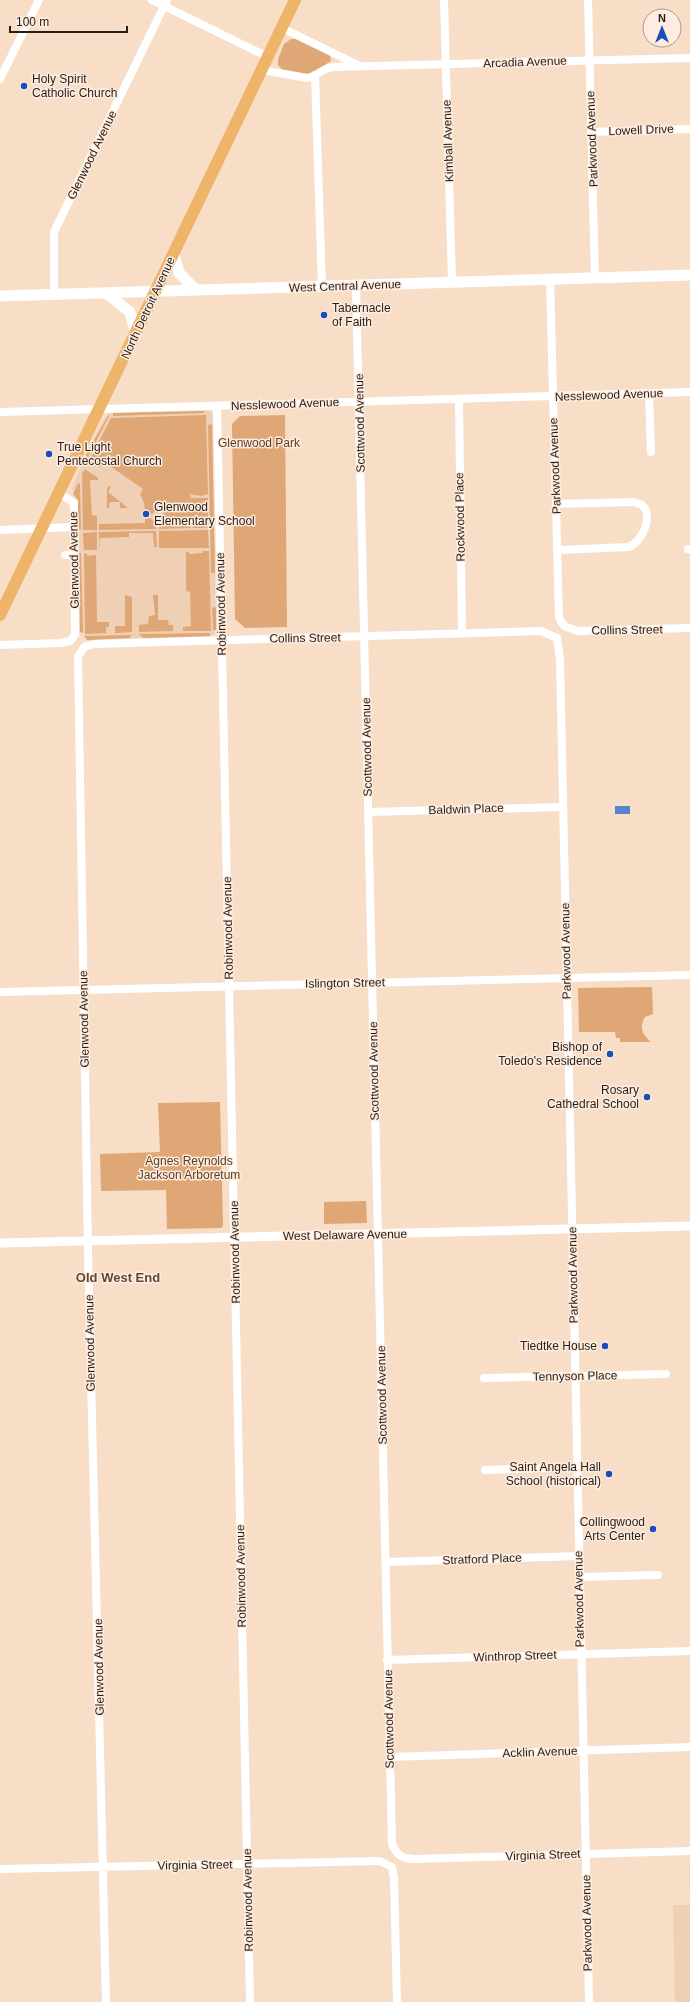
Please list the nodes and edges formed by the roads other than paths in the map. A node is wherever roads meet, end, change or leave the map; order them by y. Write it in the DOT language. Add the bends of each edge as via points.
graph roads {
  1 [pos="38,0"];
  2 [pos="152,0"];
  3 [pos="295,0"];
  4 [pos="444,0"];
  5 [pos="588,0"];
  6 [pos="165,3"];
  7 [pos="282,28"];
  8 [pos="268,57"];
  9 [pos="690,58"];
  10 [pos="589,60"];
  11 [pos="445,64"];
  12 [pos="360,66"];
  13 [pos="262,70"];
  14 [pos="315,75"];
  15 [pos="0,79"];
  16 [pos="690,129"];
  17 [pos="591,132"];
  18 [pos="174,254"];
  19 [pos="690,275"];
  20 [pos="595,279"];
  21 [pos="550,280"];
  22 [pos="452,283"];
  23 [pos="322,286"];
  24 [pos="356,286"];
  25 [pos="196,290"];
  26 [pos="156,291"];
  27 [pos="106,293"];
  28 [pos="54,294"];
  29 [pos="0,296"];
  30 [pos="136,334"];
  31 [pos="690,392"];
  32 [pos="650,394"];
  33 [pos="553,397"];
  34 [pos="459,399"];
  35 [pos="360,402"];
  36 [pos="217,406"];
  37 [pos="100,410"];
  38 [pos="0,412"];
  39 [pos="651,452"];
  40 [pos="59,493"];
  41 [pos="556,504"];
  42 [pos="74,527"];
  43 [pos="42,528"];
  44 [pos="0,530"];
  45 [pos="557,550"];
  46 [pos="65,555"];
  47 [pos="74,555"];
  48 [pos="0,615"];
  49 [pos="564,626"];
  50 [pos="690,628"];
  51 [pos="541,631"];
  52 [pos="462,634"];
  53 [pos="365,636"];
  54 [pos="222,640"];
  55 [pos="0,645"];
  56 [pos="77,660"];
  57 [pos="563,807"];
  58 [pos="369,812"];
  59 [pos="690,975"];
  60 [pos="567,978"];
  61 [pos="372,983"];
  62 [pos="229,986"];
  63 [pos="83,990"];
  64 [pos="0,992"];
  65 [pos="690,1226"];
  66 [pos="572,1229"];
  67 [pos="378,1234"];
  68 [pos="234,1238"];
  69 [pos="88,1241"];
  70 [pos="0,1243"];
  71 [pos="666,1374"];
  72 [pos="575,1376"];
  73 [pos="484,1378"];
  74 [pos="577,1467"];
  75 [pos="485,1470"];
  76 [pos="579,1556"];
  77 [pos="386,1562"];
  78 [pos="658,1575"];
  79 [pos="580,1577"];
  80 [pos="690,1651"];
  81 [pos="581,1655"];
  82 [pos="387,1660"];
  83 [pos="690,1747"];
  84 [pos="583,1750"];
  85 [pos="390,1757"];
  86 [pos="690,1851"];
  87 [pos="586,1854"];
  88 [pos="398,1855"];
  89 [pos="248,1863"];
  90 [pos="104,1867"];
  91 [pos="0,1870"];
  92 [pos="106,2002"];
  93 [pos="250,2002"];
  94 [pos="397,2002"];
  95 [pos="589,2002"];
  1 -- 15 [label="street"];
  2 -- 6 [label="street"];
  3 -- 7 [label="main road, North Detroit Avenue"];
  4 -- 11 [label="street, Kimball Avenue"];
  5 -- 10 [label="street, Parkwood Avenue"];
  6 -- 8 [label="street"];
  6 -- 28 [label="street, Glenwood Avenue" via="54,232"];
  7 -- 8 [label="main road, North Detroit Avenue"];
  7 -- 12 [label="street, Arcadia Avenue"];
  8 -- 13 [label="main road, North Detroit Avenue"];
  9 -- 10 [label="street, Arcadia Avenue"];
  10 -- 11 [label="street, Arcadia Avenue"];
  10 -- 17 [label="street, Parkwood Avenue"];
  11 -- 12 [label="street, Arcadia Avenue"];
  11 -- 22 [label="street, Kimball Avenue"];
  12 -- 14 [label="street, Arcadia Avenue" via="328,67"];
  13 -- 14 [label="street, Arcadia Avenue" via="304,78"];
  13 -- 18 [label="main road, North Detroit Avenue"];
  14 -- 23 [label="street"];
  16 -- 17 [label="street, Lowell Drive"];
  17 -- 20 [label="street, Parkwood Avenue"];
  18 -- 25 [label="main road" via="179,273"];
  18 -- 26 [label="main road, North Detroit Avenue"];
  19 -- 20 [label="main road, West Central Avenue"];
  20 -- 21 [label="main road, West Central Avenue"];
  21 -- 22 [label="main road, West Central Avenue"];
  21 -- 33 [label="street, Parkwood Avenue"];
  22 -- 24 [label="main road, West Central Avenue"];
  23 -- 24 [label="main road, West Central Avenue"];
  23 -- 25 [label="main road, West Central Avenue"];
  24 -- 35 [label="street, Scottwood Avenue"];
  25 -- 26 [label="main road, West Central Avenue"];
  26 -- 27 [label="main road, West Central Avenue"];
  26 -- 30 [label="main road, North Detroit Avenue"];
  27 -- 28 [label="main road, West Central Avenue"];
  27 -- 30 [label="main road" via="130,312"];
  28 -- 29 [label="main road, West Central Avenue"];
  30 -- 37 [label="main road, North Detroit Avenue"];
  31 -- 32 [label="street, Nesslewood Avenue"];
  32 -- 33 [label="street, Nesslewood Avenue"];
  32 -- 39 [label="street"];
  33 -- 34 [label="street, Nesslewood Avenue"];
  33 -- 41 [label="street, Parkwood Avenue"];
  34 -- 35 [label="street, Nesslewood Avenue"];
  34 -- 52 [label="street, Rockwood Place"];
  35 -- 36 [label="street, Nesslewood Avenue"];
  35 -- 53 [label="street, Scottwood Avenue"];
  36 -- 37 [label="street, Nesslewood Avenue"];
  36 -- 54 [label="street, Robinwood Avenue"];
  37 -- 38 [label="street, Nesslewood Avenue"];
  37 -- 40 [label="main road, North Detroit Avenue"];
  40 -- 42 [label="street, Glenwood Avenue" via="74,503"];
  40 -- 43 [label="main road, North Detroit Avenue"];
  41 -- 45 [label="street, Parkwood Avenue"];
  41 -- 45 [label="street" via="634,502 642,504 646,512 642,537 634,545 623,548"];
  42 -- 43 [label="street"];
  42 -- 47 [label="street, Glenwood Avenue"];
  43 -- 44 [label="street"];
  43 -- 48 [label="main road, North Detroit Avenue" via="36,551"];
  45 -- 49 [label="street, Parkwood Avenue" via="559,618"];
  46 -- 47 [label="street"];
  47 -- 55 [label="street, Glenwood Avenue" via="75,635 70,641 61,643"];
  49 -- 50 [label="street, Collins Street" via="578,631"];
  51 -- 52 [label="street, Collins Street"];
  51 -- 57 [label="street, Parkwood Avenue" via="554,636 558,641"];
  52 -- 53 [label="street, Collins Street"];
  53 -- 54 [label="street, Collins Street"];
  53 -- 58 [label="street, Scottwood Avenue"];
  54 -- 56 [label="street, Collins Street" via="91,644 82,650"];
  54 -- 62 [label="street, Robinwood Avenue"];
  56 -- 63 [label="street, Glenwood Avenue"];
  57 -- 58 [label="street, Baldwin Place"];
  57 -- 60 [label="street, Parkwood Avenue"];
  58 -- 61 [label="street, Scottwood Avenue"];
  59 -- 60 [label="street, Islington Street"];
  60 -- 61 [label="street, Islington Street"];
  60 -- 66 [label="street, Parkwood Avenue"];
  61 -- 62 [label="street, Islington Street"];
  61 -- 67 [label="street, Scottwood Avenue"];
  62 -- 63 [label="street, Islington Street"];
  62 -- 68 [label="street, Robinwood Avenue"];
  63 -- 64 [label="street, Islington Street"];
  63 -- 69 [label="street, Glenwood Avenue"];
  65 -- 66 [label="street, West Delaware Avenue"];
  66 -- 67 [label="street, West Delaware Avenue"];
  66 -- 72 [label="street, Parkwood Avenue"];
  67 -- 68 [label="street, West Delaware Avenue"];
  67 -- 77 [label="street, Scottwood Avenue"];
  68 -- 69 [label="street, West Delaware Avenue"];
  68 -- 89 [label="street, Robinwood Avenue"];
  69 -- 70 [label="street, West Delaware Avenue"];
  69 -- 90 [label="street, Glenwood Avenue"];
  71 -- 72 [label="street, Tennyson Place"];
  72 -- 73 [label="street, Tennyson Place"];
  72 -- 74 [label="street, Parkwood Avenue"];
  74 -- 75 [label="street"];
  74 -- 76 [label="street, Parkwood Avenue"];
  76 -- 77 [label="street, Stratford Place"];
  76 -- 79 [label="street, Parkwood Avenue"];
  77 -- 82 [label="street, Scottwood Avenue"];
  78 -- 79 [label="street"];
  79 -- 81 [label="street, Parkwood Avenue"];
  80 -- 81 [label="street, Winthrop Street"];
  81 -- 82 [label="street, Winthrop Street"];
  81 -- 84 [label="street, Parkwood Avenue"];
  82 -- 85 [label="street, Scottwood Avenue"];
  83 -- 84 [label="street, Acklin Avenue"];
  84 -- 85 [label="street, Acklin Avenue"];
  84 -- 87 [label="street, Parkwood Avenue"];
  85 -- 88 [label="street, Scottwood Avenue" via="392,1844"];
  86 -- 87 [label="street, Virginia Street"];
  87 -- 88 [label="street, Virginia Street" via="413,1859 405,1859"];
  87 -- 95 [label="street, Parkwood Avenue"];
  89 -- 90 [label="street, Virginia Street"];
  89 -- 93 [label="street, Robinwood Avenue"];
  89 -- 94 [label="street, Virginia Street" via="377,1860 390,1865 394,1878"];
  90 -- 91 [label="street, Virginia Street"];
  90 -- 92 [label="street, Glenwood Avenue"];
}
